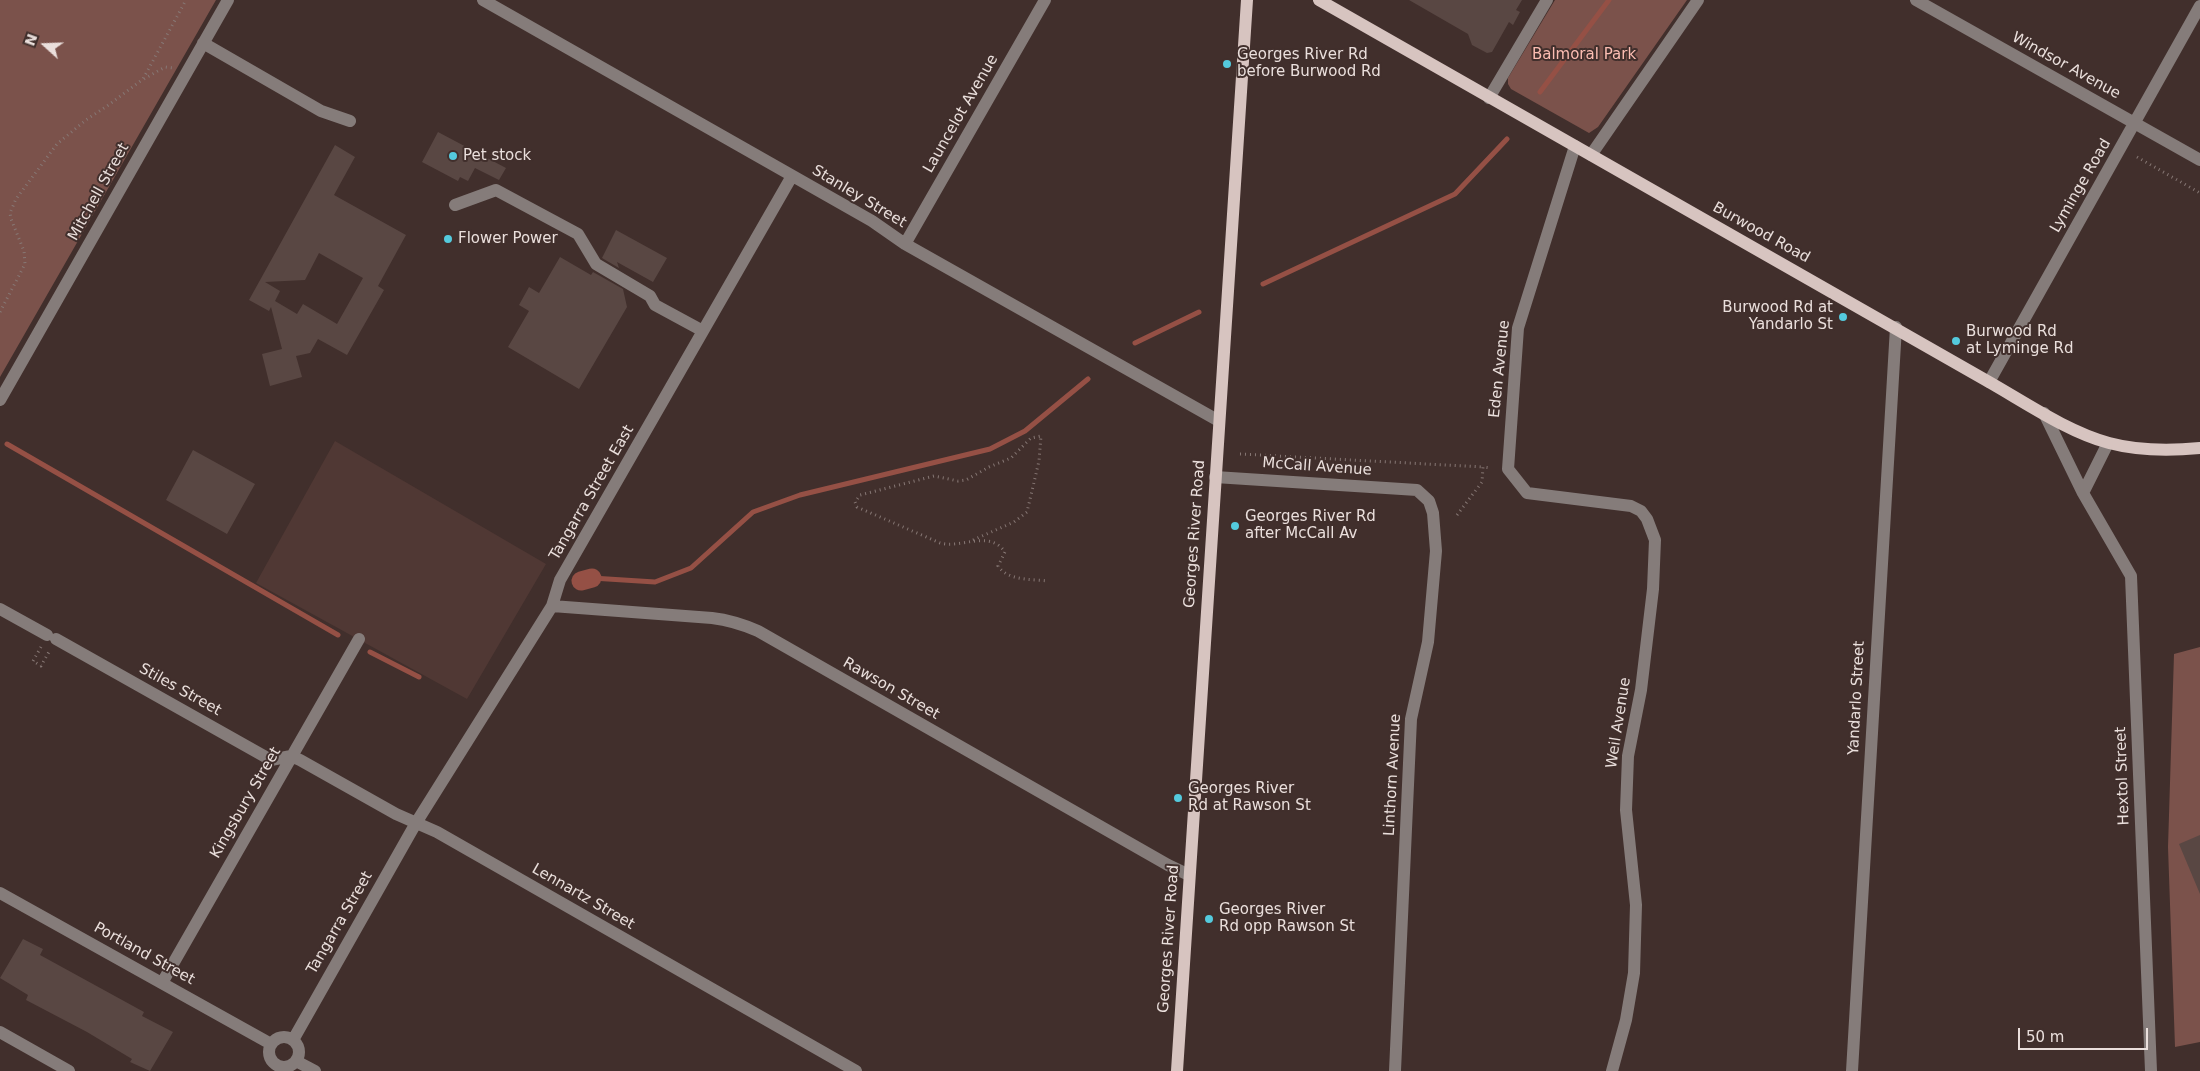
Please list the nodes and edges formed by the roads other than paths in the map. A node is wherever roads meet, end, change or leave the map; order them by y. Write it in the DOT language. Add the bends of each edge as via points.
graph roads {
  1 [pos="228,0"];
  2 [pos="483,0"];
  3 [pos="1045,0"];
  4 [pos="1247,0"];
  5 [pos="1319,0"];
  6 [pos="1547,0"];
  7 [pos="1698,0"];
  8 [pos="1916,0"];
  9 [pos="2200,6"];
  10 [pos="203,43"];
  11 [pos="1488,98"];
  12 [pos="350,121"];
  13 [pos="2135,123"];
  14 [pos="1575,146"];
  15 [pos="1590,155"];
  16 [pos="2200,160"];
  17 [pos="792,176"];
  18 [pos="455,205"];
  19 [pos="905,244"];
  20 [pos="1896,328"];
  21 [pos="703,331"];
  22 [pos="1989,382"];
  23 [pos="0,400"];
  24 [pos="2044,413"];
  25 [pos="1219,421"];
  26 [pos="2108,443"];
  27 [pos="2200,448"];
  28 [pos="1216,477"];
  29 [pos="1416,490"];
  30 [pos="2083,493"];
  31 [pos="1631,506"];
  32 [pos="552,606"];
  33 [pos="0,609"];
  34 [pos="359,639"];
  35 [pos="290,756"];
  36 [pos="416,823"];
  37 [pos="1189,875"];
  38 [pos="0,893"];
  39 [pos="162,983"];
  40 [pos="0,1032"];
  41 [pos="293,1040"];
  42 [pos="271,1044"];
  43 [pos="296,1061"];
  44 [pos="275,1068"];
  45 [pos="69,1071"];
  46 [pos="315,1071"];
  47 [pos="856,1071"];
  48 [pos="1177,1071"];
  49 [pos="1395,1071"];
  50 [pos="1612,1071"];
  51 [pos="1852,1071"];
  52 [pos="2151,1071"];
  1 -- 10 [label="street, Mitchell Street"];
  2 -- 17 [label="street, Stanley Street"];
  3 -- 19 [label="street, Launcelot Avenue"];
  4 -- 25 [label="main road, Georges River Road"];
  5 -- 11 [label="main road, Burwood Road"];
  6 -- 11 [label="street"];
  7 -- 15 [label="street"];
  8 -- 13 [label="street, Windsor Avenue"];
  9 -- 13 [label="street, Lyminge Road"];
  10 -- 12 [label="street" via="321,111"];
  10 -- 23 [label="street, Mitchell Street"];
  11 -- 14 [label="main road, Burwood Road"];
  13 -- 16 [label="street, Windsor Avenue"];
  13 -- 22 [label="street, Lyminge Road"];
  14 -- 15 [label="main road, Burwood Road"];
  14 -- 31 [label="street, Eden Avenue" via="1518,328 1508,469 1527,493"];
  15 -- 20 [label="main road, Burwood Road"];
  17 -- 19 [label="street, Stanley Street" via="872,221"];
  17 -- 21 [label="street, Tangarra Street East"];
  18 -- 21 [label="street" via="496,190 578,234 596,264 650,296 655,305"];
  19 -- 25 [label="street, Stanley Street"];
  20 -- 22 [label="main road, Burwood Road"];
  20 -- 51 [label="street, Yandarlo Street"];
  21 -- 32 [label="street, Tangarra Street East" via="560,580"];
  22 -- 24 [label="main road, Burwood Road"];
  24 -- 26 [label="main road, Burwood Road"];
  24 -- 30 [label="street, Hextol Street"];
  25 -- 28 [label="main road, Georges River Road"];
  26 -- 27 [label="main road, Burwood Road" via="2156,451"];
  26 -- 30 [label="street"];
  28 -- 29 [label="street, McCall Avenue"];
  28 -- 37 [label="main road, Georges River Road"];
  29 -- 49 [label="street, Linthorn Avenue" via="1429,501 1433,513 1436,551 1428,642 1411,719"];
  30 -- 52 [label="street, Hextol Street" via="2131,576"];
  31 -- 50 [label="street, Weil Avenue" via="1647,519 1655,540 1654,588 1641,690 1628,756 1626,810 1636,905 1634,973"];
  32 -- 36 [label="street, Tangarra Street East"];
  32 -- 37 [label="street, Rawson Street" via="712,618 741,624"];
  33 -- 35 [label="street, Stiles Street" via="271,760"];
  34 -- 35 [label="street, Kingsbury Street"];
  35 -- 36 [label="street, Lennartz Street"];
  35 -- 39 [label="street, Kingsbury Street"];
  36 -- 41 [label="street, Tangarra Street"];
  36 -- 47 [label="street, Lennartz Street"];
  37 -- 48 [label="main road, Georges River Road"];
  38 -- 39 [label="street, Portland Street"];
  39 -- 42 [label="street, Portland Street"];
  40 -- 45 [label="street"];
  41 -- 42 [label="street" via="283,1037"];
  41 -- 43 [label="street" via="299,1050"];
  42 -- 44 [label="street" via="269,1056"];
  43 -- 44 [label="street" via="287,1067"];
  43 -- 46 [label="street"];
}
